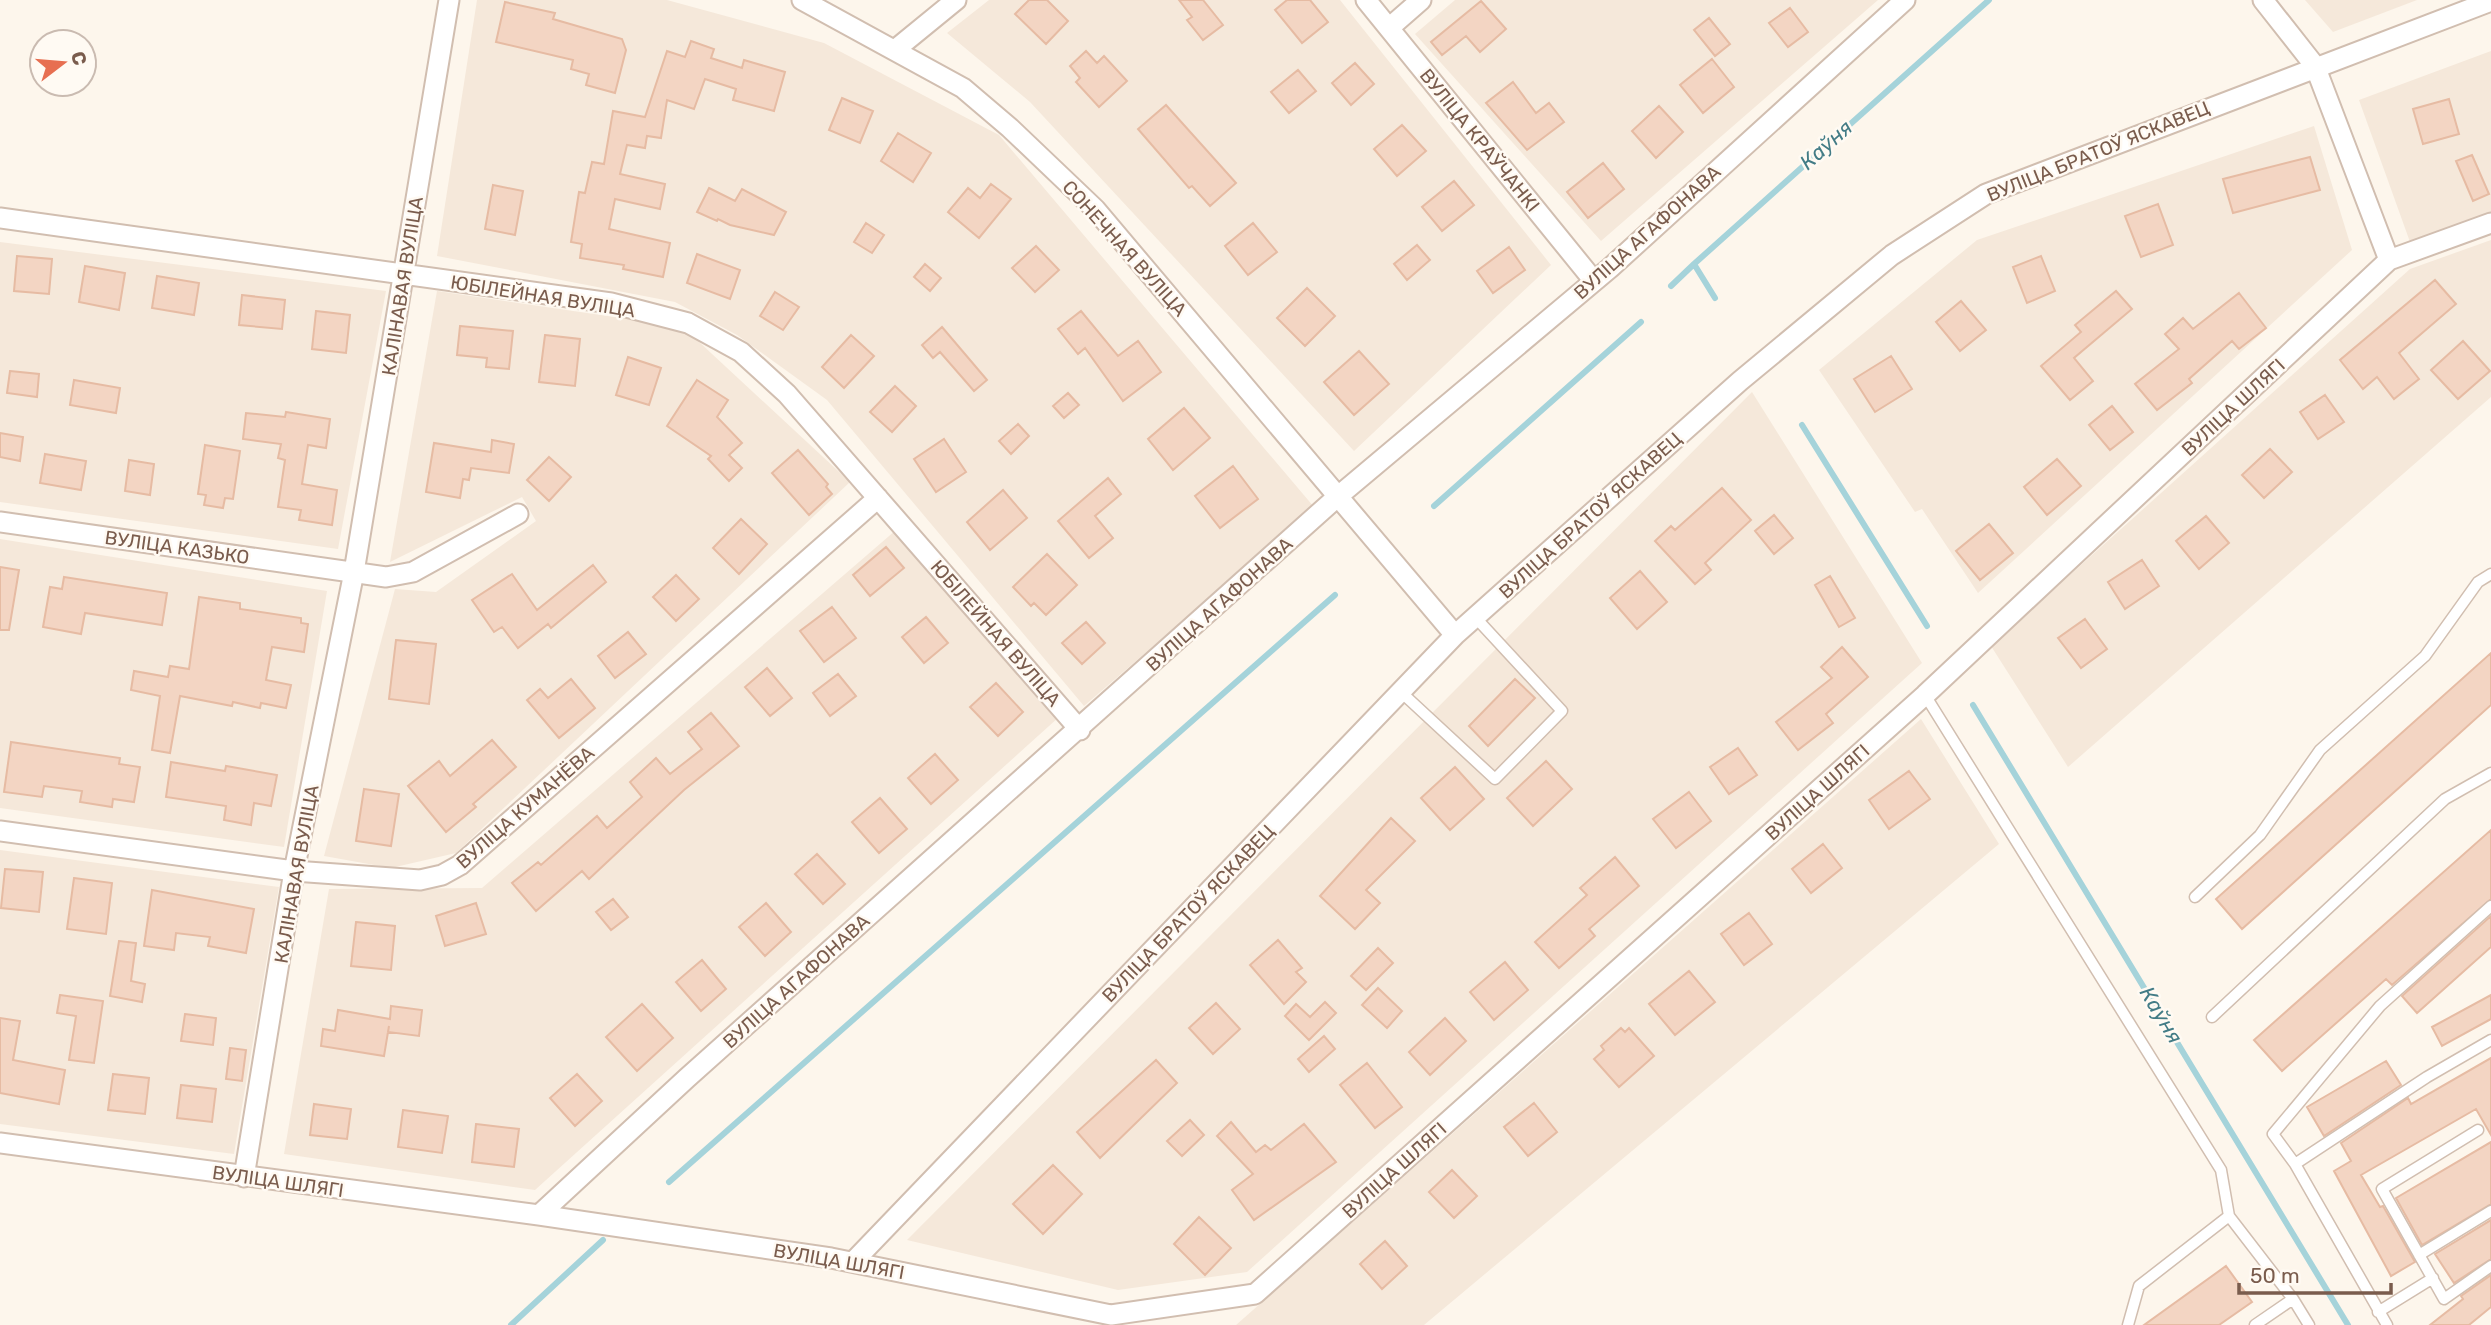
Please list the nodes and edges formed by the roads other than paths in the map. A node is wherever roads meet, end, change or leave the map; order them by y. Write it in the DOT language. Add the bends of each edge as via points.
graph roads {
  1 [pos="449,0"];
  2 [pos="802,0"];
  3 [pos="956,0"];
  4 [pos="1366,0"];
  5 [pos="1421,0"];
  6 [pos="1905,0"];
  7 [pos="2263,0"];
  8 [pos="2491,1"];
  9 [pos="1389,28"];
  10 [pos="896,50"];
  11 [pos="2315,66"];
  12 [pos="0,218"];
  13 [pos="2491,223"];
  14 [pos="2389,260"];
  15 [pos="404,274"];
  16 [pos="1594,281"];
  17 [pos="878,498"];
  18 [pos="1336,498"];
  19 [pos="518,513"];
  20 [pos="0,522"];
  21 [pos="354,572"];
  22 [pos="2491,574"];
  23 [pos="1475,617"];
  24 [pos="1455,635"];
  25 [pos="1401,692"];
  26 [pos="1925,695"];
  27 [pos="1080,730"];
  28 [pos="2491,773"];
  29 [pos="0,831"];
  30 [pos="294,872"];
  31 [pos="2195,897"];
  32 [pos="2491,906"];
  33 [pos="2212,1017"];
  34 [pos="2491,1041"];
  35 [pos="2478,1130"];
  36 [pos="0,1143"];
  37 [pos="2295,1164"];
  38 [pos="244,1177"];
  39 [pos="2491,1211"];
  40 [pos="539,1215"];
  41 [pos="2229,1216"];
  42 [pos="2419,1255"];
  43 [pos="853,1262"];
  44 [pos="2491,1266"];
  45 [pos="2433,1278"];
  46 [pos="2294,1299"];
  47 [pos="2378,1312"];
  48 [pos="1113,1320"];
  49 [pos="2128,1325"];
  50 [pos="2255,1325"];
  51 [pos="2309,1325"];
  52 [pos="2387,1325"];
  1 -- 15 [label="street, КАЛІНАВАЯ ВУЛІЦА"];
  2 -- 10 [label="street, СОНЕЧНАЯ ВУЛІЦА"];
  3 -- 10 [label="street"];
  4 -- 9 [label="street, ВУЛІЦА КРАЎЧАНКІ"];
  5 -- 9 [label="street"];
  6 -- 16 [label="street, ВУЛІЦА АГАФОНАВА"];
  7 -- 11 [label="street"];
  8 -- 11 [label="street, ВУЛІЦА БРАТОЎ ЯСКАВЕЦ"];
  9 -- 16 [label="street, ВУЛІЦА КРАЎЧАНКІ"];
  10 -- 18 [label="street, СОНЕЧНАЯ ВУЛІЦА" via="963,88 1095,209"];
  11 -- 14 [label="street"];
  11 -- 23 [label="street, ВУЛІЦА БРАТОЎ ЯСКАВЕЦ" via="1986,194 1892,255 1740,381"];
  12 -- 15 [label="street, ЮБІЛЕЙНАЯ ВУЛІЦА"];
  13 -- 14 [label="street, ВУЛІЦА ШЛЯГІ"];
  14 -- 26 [label="street, ВУЛІЦА ШЛЯГІ"];
  15 -- 17 [label="street, ЮБІЛЕЙНАЯ ВУЛІЦА" via="611,303 688,323 741,352 787,394"];
  15 -- 21 [label="street, КАЛІНАВАЯ ВУЛІЦА"];
  16 -- 18 [label="street, ВУЛІЦА АГАФОНАВА"];
  17 -- 27 [label="street, ЮБІЛЕЙНАЯ ВУЛІЦА"];
  17 -- 30 [label="street, ВУЛІЦА КУМАНЁВА" via="460,865 420,880"];
  18 -- 24 [label="street, СОНЕЧНАЯ ВУЛІЦА"];
  18 -- 27 [label="street, ВУЛІЦА АГАФОНАВА"];
  19 -- 21 [label="street" via="413,572 386,577"];
  20 -- 21 [label="street, ВУЛІЦА КАЗЬКО"];
  21 -- 30 [label="street, КАЛІНАВАЯ ВУЛІЦА"];
  22 -- 31 [label="lane" via="2478,582 2425,656 2320,751 2260,835"];
  23 -- 24 [label="street, ВУЛІЦА БРАТОЎ ЯСКАВЕЦ"];
  23 -- 25 [label="lane" via="1562,711 1495,779"];
  24 -- 25 [label="street, ВУЛІЦА БРАТОЎ ЯСКАВЕЦ"];
  25 -- 43 [label="street, ВУЛІЦА БРАТОЎ ЯСКАВЕЦ"];
  26 -- 41 [label="lane" via="2221,1170"];
  26 -- 48 [label="street, ВУЛІЦА ШЛЯГІ" via="1255,1294"];
  27 -- 40 [label="street, ВУЛІЦА АГАФОНАВА"];
  28 -- 33 [label="lane" via="2445,800"];
  29 -- 30 [label="street, ВУЛІЦА КУМАНЁВА"];
  30 -- 38 [label="street, КАЛІНАВАЯ ВУЛІЦА"];
  32 -- 37 [label="lane" via="2380,1006 2273,1134"];
  34 -- 37 [label="lane" via="2427,1077"];
  35 -- 42 [label="lane" via="2382,1189"];
  36 -- 38 [label="street, ВУЛІЦА ШЛЯГІ"];
  37 -- 47 [label="lane"];
  38 -- 40 [label="street, ВУЛІЦА ШЛЯГІ"];
  39 -- 42 [label="lane"];
  40 -- 43 [label="street, ВУЛІЦА ШЛЯГІ"];
  41 -- 46 [label="lane"];
  41 -- 49 [label="lane" via="2138,1286"];
  42 -- 45 [label="lane"];
  43 -- 48 [label="street, ВУЛІЦА ШЛЯГІ"];
  44 -- 45 [label="lane" via="2444,1299"];
  45 -- 47 [label="lane"];
  46 -- 50 [label="lane"];
  46 -- 51 [label="lane"];
  47 -- 52 [label="lane"];
}
